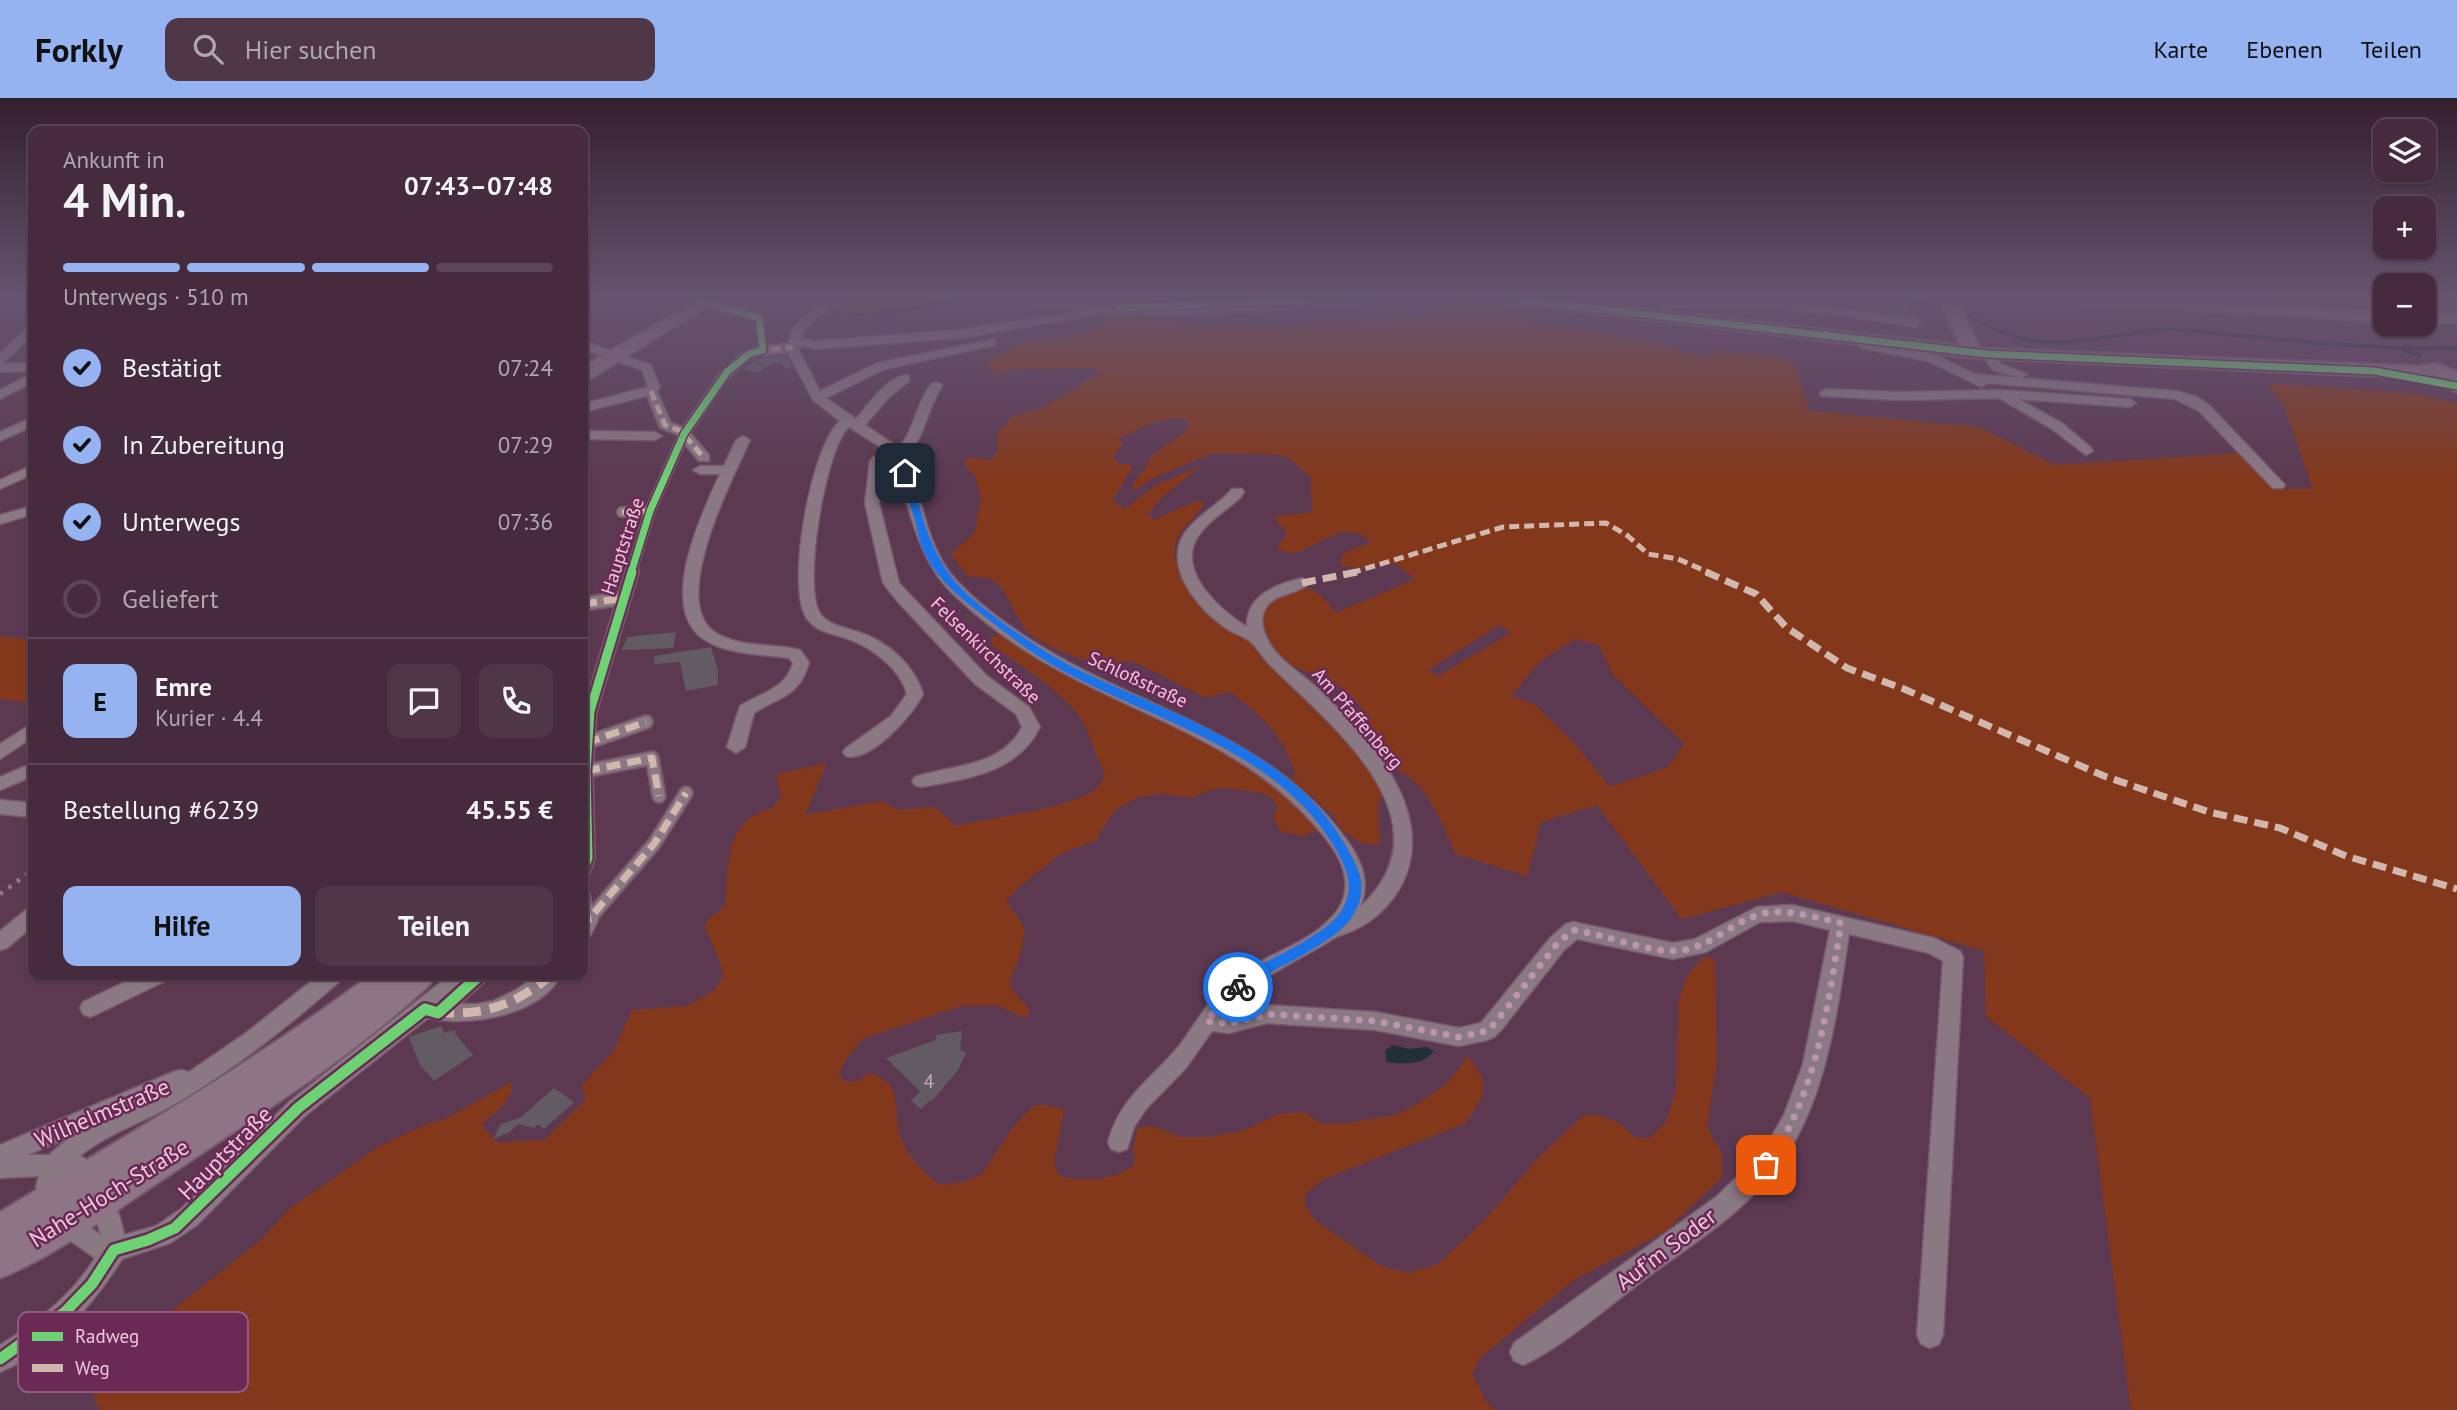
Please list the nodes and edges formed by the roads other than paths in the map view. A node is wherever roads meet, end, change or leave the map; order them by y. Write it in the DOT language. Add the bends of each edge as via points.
graph roads {
  1 [pos="604,358"];
  2 [pos="620,358"];
  3 [pos="744,358"];
  4 [pos="801,358"];
  5 [pos="917,358"];
  6 [pos="1932,358"];
  7 [pos="1986,358"];
  8 [pos="2095,358"];
  9 [pos="0,368"];
  10 [pos="28,368"];
  11 [pos="588,371"];
  12 [pos="2422,376"];
  13 [pos="905,377"];
  14 [pos="1973,378"];
  15 [pos="28,380"];
  16 [pos="2454,380"];
  17 [pos="936,386"];
  18 [pos="2083,386"];
  19 [pos="651,391"];
  20 [pos="1826,393"];
  21 [pos="2000,394"];
  22 [pos="0,395"];
  23 [pos="818,397"];
  24 [pos="2130,403"];
  25 [pos="588,407"];
  26 [pos="853,423"];
  27 [pos="28,424"];
  28 [pos="684,434"];
  29 [pos="588,435"];
  30 [pos="655,436"];
  31 [pos="0,438"];
  32 [pos="743,440"];
  33 [pos="2087,451"];
  34 [pos="894,453"];
  35 [pos="730,470"];
  36 [pos="28,471"];
  37 [pos="0,485"];
  38 [pos="2278,485"];
  39 [pos="1237,492"];
  40 [pos="650,511"];
  41 [pos="28,512"];
  42 [pos="622,512"];
  43 [pos="0,520"];
  44 [pos="1302,583"];
  45 [pos="624,598"];
  46 [pos="588,603"];
  47 [pos="1260,640"];
  48 [pos="646,722"];
  49 [pos="588,727"];
  50 [pos="28,733"];
  51 [pos="588,742"];
  52 [pos="736,747"];
  53 [pos="852,752"];
  54 [pos="0,753"];
  55 [pos="28,771"];
  56 [pos="588,771"];
  57 [pos="921,781"];
  58 [pos="0,784"];
  59 [pos="687,793"];
  60 [pos="659,796"];
  61 [pos="0,807"];
  62 [pos="28,810"];
  63 [pos="28,919"];
  64 [pos="588,922"];
  65 [pos="1841,923"];
  66 [pos="1335,929"];
  67 [pos="0,942"];
  68 [pos="148,980"];
  69 [pos="327,980"];
  70 [pos="385,980"];
  71 [pos="413,980"];
  72 [pos="460,980"];
  73 [pos="473,980"];
  74 [pos="544,980"];
  75 [pos="90,1008"];
  76 [pos="432,1011"];
  77 [pos="1206,1021"];
  78 [pos="205,1074"];
  79 [pos="1119,1142"];
  80 [pos="0,1156"];
  81 [pos="0,1168"];
  82 [pos="95,1189"];
  83 [pos="60,1195"];
  84 [pos="0,1232"];
  85 [pos="114,1250"];
  86 [pos="0,1261"];
  87 [pos="67,1312"];
  88 [pos="1930,1335"];
  89 [pos="18,1348"];
  90 [pos="1522,1352"];
  91 [pos="0,1359"];
  1 -- 11 [label="main road"];
  2 -- 19 [label="street" via="647,368 654,387"];
  3 -- 28 [label="street, Hauptstraße" via="727,373"];
  4 -- 23 [label="street"];
  5 -- 23 [label="street" via="881,366"];
  6 -- 14 [label="street"];
  7 -- 18 [label="street" via="2008,371"];
  8 -- 12 [label="main road"];
  9 -- 10 [label="street"];
  12 -- 16 [label="main road"];
  13 -- 26 [label="street"];
  14 -- 18 [label="street"];
  14 -- 21 [label="street"];
  15 -- 22 [label="street"];
  17 -- 34 [label="street" via="921,412 913,440"];
  18 -- 38 [label="street" via="2192,400"];
  19 -- 25 [label="street"];
  19 -- 28 [label="street" via="665,425"];
  20 -- 21 [label="street"];
  21 -- 24 [label="street"];
  21 -- 33 [label="street" via="2057,426"];
  23 -- 26 [label="street"];
  26 -- 34 [label="street"];
  26 -- 53 [label="street" via="836,435 818,496 806,561 806,597 819,622 881,651 906,675 915,694 908,710"];
  27 -- 31 [label="street"];
  28 -- 35 [label="street" via="702,464"];
  28 -- 40 [label="street, Hauptstraße"];
  29 -- 30 [label="street"];
  32 -- 35 [label="street"];
  34 -- 57 [label="street, Felsenkirchstraße" via="877,461 872,503 891,583 981,680 1023,711 1031,727 1022,744 1002,758"];
  34 -- 66 [label="street, Schloßstraße" via="904,465 929,552 960,592 1029,646 1068,669 1245,755 1294,789 1316,811 1355,874 1352,904"];
  35 -- 52 [label="street" via="699,539 693,617 712,637 794,653 801,662 791,686 746,710"];
  36 -- 37 [label="street"];
  39 -- 47 [label="street, Am Pfaffenberg" via="1200,523 1182,557 1211,606 1229,623"];
  40 -- 42 [label="street, Hauptstraße"];
  40 -- 45 [label="street, Hauptstraße"];
  41 -- 43 [label="street"];
  44 -- 47 [label="street" via="1273,592 1259,603 1255,619"];
  45 -- 46 [label="street, Hauptstraße"];
  45 -- 49 [label="street, Hauptstraße"];
  47 -- 66 [label="street, Am Pfaffenberg" via="1365,752 1389,784 1399,813 1403,850 1396,876 1357,921"];
  48 -- 51 [label="street"];
  50 -- 54 [label="street"];
  55 -- 58 [label="street"];
  56 -- 60 [label="street" via="652,758"];
  59 -- 64 [label="street" via="659,840"];
  61 -- 62 [label="street"];
  63 -- 67 [label="street"];
  65 -- 77 [label="street" via="1773,912 1757,915 1699,946 1673,951 1573,930 1495,1023 1473,1036 1375,1021 1267,1014 1229,1024"];
  65 -- 88 [label="street" via="1914,939 1953,957"];
  65 -- 90 [label="street, Auf'm Soder" via="1806,1091 1766,1165 1702,1222"];
  66 -- 77 [label="street, Schloßstraße" via="1246,979"];
  68 -- 75 [label="street"];
  69 -- 78 [label="street, Wilhelmstraße"];
  70 -- 82 [label="main road, Nahe-Hoch-Straße"];
  71 -- 82 [label="main road, Nahe-Hoch-Straße" via="307,1064"];
  72 -- 76 [label="street"];
  73 -- 76 [label="street, Hauptstraße"];
  74 -- 76 [label="street" via="500,1009 477,1014"];
  76 -- 85 [label="street, Hauptstraße" via="298,1108 176,1228"];
  77 -- 79 [label="street, Schloßstraße" via="1187,1052 1141,1096 1123,1123"];
  78 -- 80 [label="street, Wilhelmstraße" via="159,1088"];
  78 -- 83 [label="street, Wilhelmstraße" via="66,1152"];
  81 -- 83 [label="street, Wilhelmstraße"];
  82 -- 83 [label="main road, Nahe-Hoch-Straße"];
  82 -- 83 [label="street, Wilhelmstraße" via="80,1166"];
  82 -- 85 [label="street" via="112,1231"];
  83 -- 84 [label="main road, Nahe-Hoch-Straße"];
  83 -- 85 [label="street" via="73,1229 89,1244"];
  83 -- 86 [label="main road, Nahe-Hoch-Straße"];
  85 -- 87 [label="street"];
  89 -- 91 [label="street"];
}
